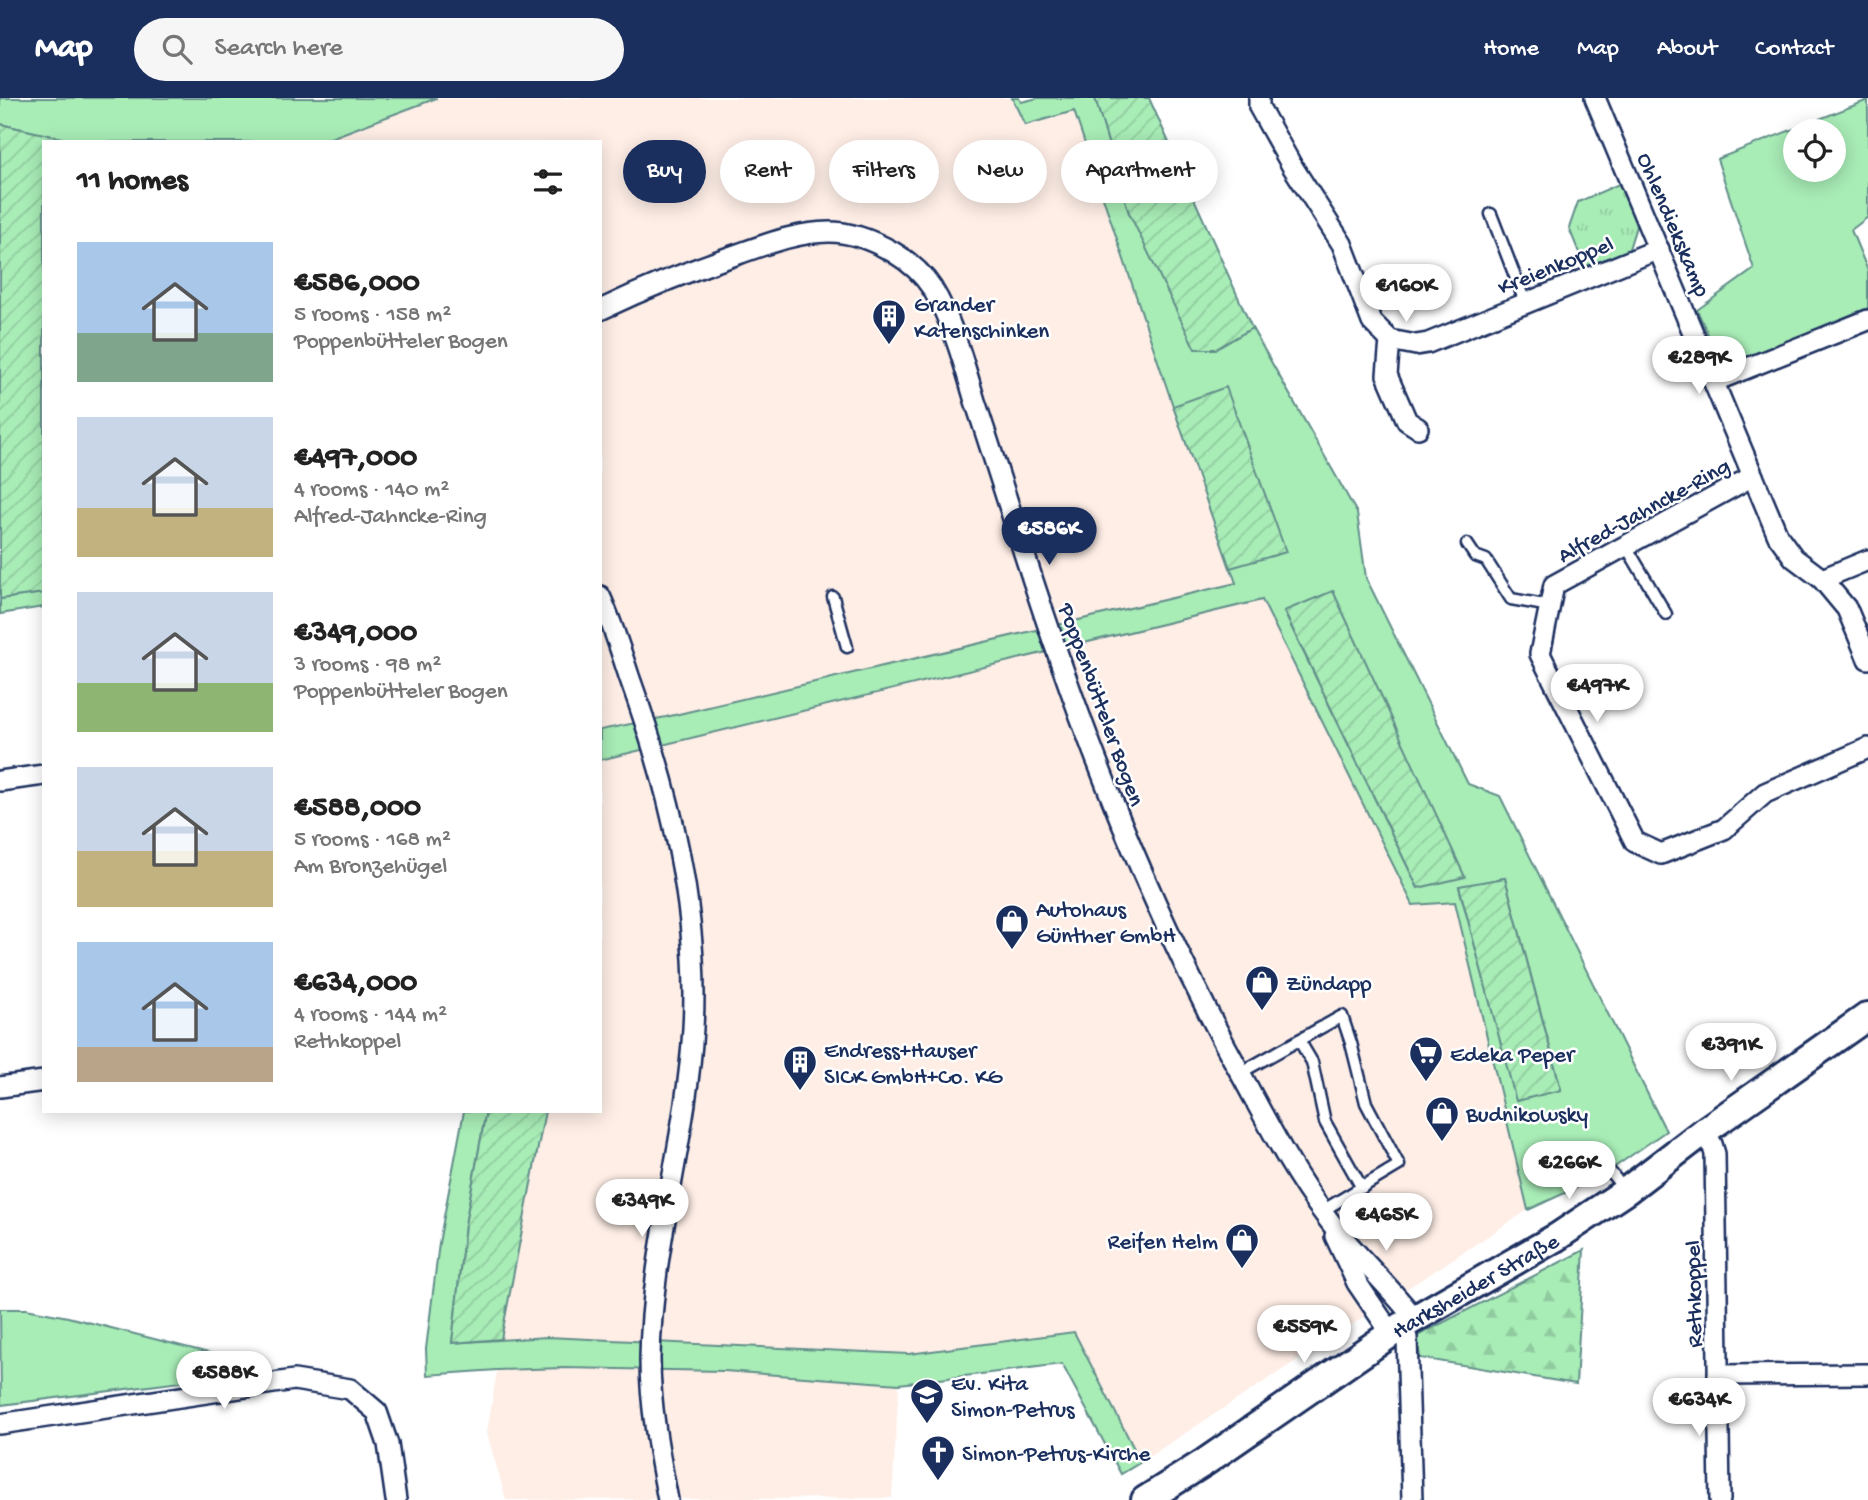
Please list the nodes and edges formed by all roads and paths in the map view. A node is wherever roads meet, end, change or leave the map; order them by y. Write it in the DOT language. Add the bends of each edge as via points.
graph roads {
  1 [pos="1259,98"];
  2 [pos="1595,98"];
  3 [pos="1491,214"];
  4 [pos="1659,249"];
  5 [pos="1525,302"];
  6 [pos="602,309"];
  7 [pos="1868,320"];
  8 [pos="1391,340"];
  9 [pos="1715,381"];
  10 [pos="1418,428"];
  11 [pos="1753,476"];
  12 [pos="1467,544"];
  13 [pos="1626,546"];
  14 [pos="1868,560"];
  15 [pos="1822,579"];
  16 [pos="833,597"];
  17 [pos="602,601"];
  18 [pos="1550,606"];
  19 [pos="1666,614"];
  20 [pos="847,647"];
  21 [pos="1868,659"];
  22 [pos="1868,748"];
  23 [pos="0,781"];
  24 [pos="42,781"];
  25 [pos="1868,1016"];
  26 [pos="1298,1040"];
  27 [pos="1240,1073"];
  28 [pos="42,1081"];
  29 [pos="0,1087"];
  30 [pos="1703,1132"];
  31 [pos="1543,1163"];
  32 [pos="1362,1188"];
  33 [pos="1626,1192"];
  34 [pos="1324,1214"];
  35 [pos="1402,1326"];
  36 [pos="1868,1374"];
  37 [pos="1718,1376"];
  38 [pos="0,1424"];
  39 [pos="396,1500"];
  40 [pos="668,1500"];
  41 [pos="1145,1500"];
  42 [pos="1412,1500"];
  43 [pos="1720,1500"];
  1 -- 8 [label="street" via="1259,107 1292,166 1342,244 1372,322"];
  2 -- 4 [label="street, Ohlendiekskamp"];
  3 -- 5 [label="lane"];
  4 -- 5 [label="street, Kreienkoppel"];
  4 -- 9 [label="street, Ohlendiekskamp"];
  5 -- 8 [label="street, Kreienkoppel" via="1428,343"];
  6 -- 27 [label="street, Poppenbütteler Bogen" via="717,261 821,232 873,241 914,267 930,284 963,362 1051,638 1122,825 1191,981"];
  7 -- 9 [label="street"];
  8 -- 10 [label="street" via="1387,375 1407,421"];
  9 -- 11 [label="street, Ohlendiekskamp"];
  11 -- 13 [label="street, Alfred-Jahncke-Ring"];
  11 -- 15 [label="street, Ohlendiekskamp" via="1778,536 1794,558"];
  12 -- 18 [label="lane" via="1475,556 1486,560 1511,599"];
  13 -- 18 [label="street, Alfred-Jahncke-Ring" via="1554,585"];
  13 -- 19 [label="lane"];
  14 -- 15 [label="street"];
  15 -- 21 [label="street, Ohlendiekskamp" via="1847,610"];
  16 -- 20 [label="lane"];
  17 -- 40 [label="street" via="650,733 671,814 691,943 693,1027 650,1358 654,1430"];
  18 -- 22 [label="street, Alfred-Jahncke-Ring" via="1540,654 1635,842 1661,854 1724,829 1765,793"];
  23 -- 24 [label="street"];
  25 -- 30 [label="main road, Harksheider Straße"];
  26 -- 27 [label="lane"];
  26 -- 32 [label="lane" via="1311,1062 1325,1122"];
  26 -- 32 [label="lane" via="1342,1016 1366,1103 1399,1165"];
  27 -- 34 [label="street, Poppenbütteler Bogen"];
  28 -- 29 [label="street"];
  30 -- 33 [label="main road, Harksheider Straße"];
  30 -- 37 [label="street, Rethkoppel" via="1715,1154"];
  31 -- 33 [label="lane" via="1594,1157"];
  32 -- 34 [label="lane"];
  33 -- 35 [label="main road, Harksheider Straße"];
  34 -- 35 [label="street, Poppenbütteler Bogen"];
  34 -- 35 [label="street, Poppenbütteler Bogen" via="1357,1283"];
  35 -- 41 [label="main road, Harksheider Straße"];
  35 -- 42 [label="street" via="1407,1338"];
  36 -- 37 [label="street"];
  37 -- 43 [label="street, Rethkoppel"];
  38 -- 39 [label="street" via="294,1380 350,1389 377,1412 388,1444"];
}
